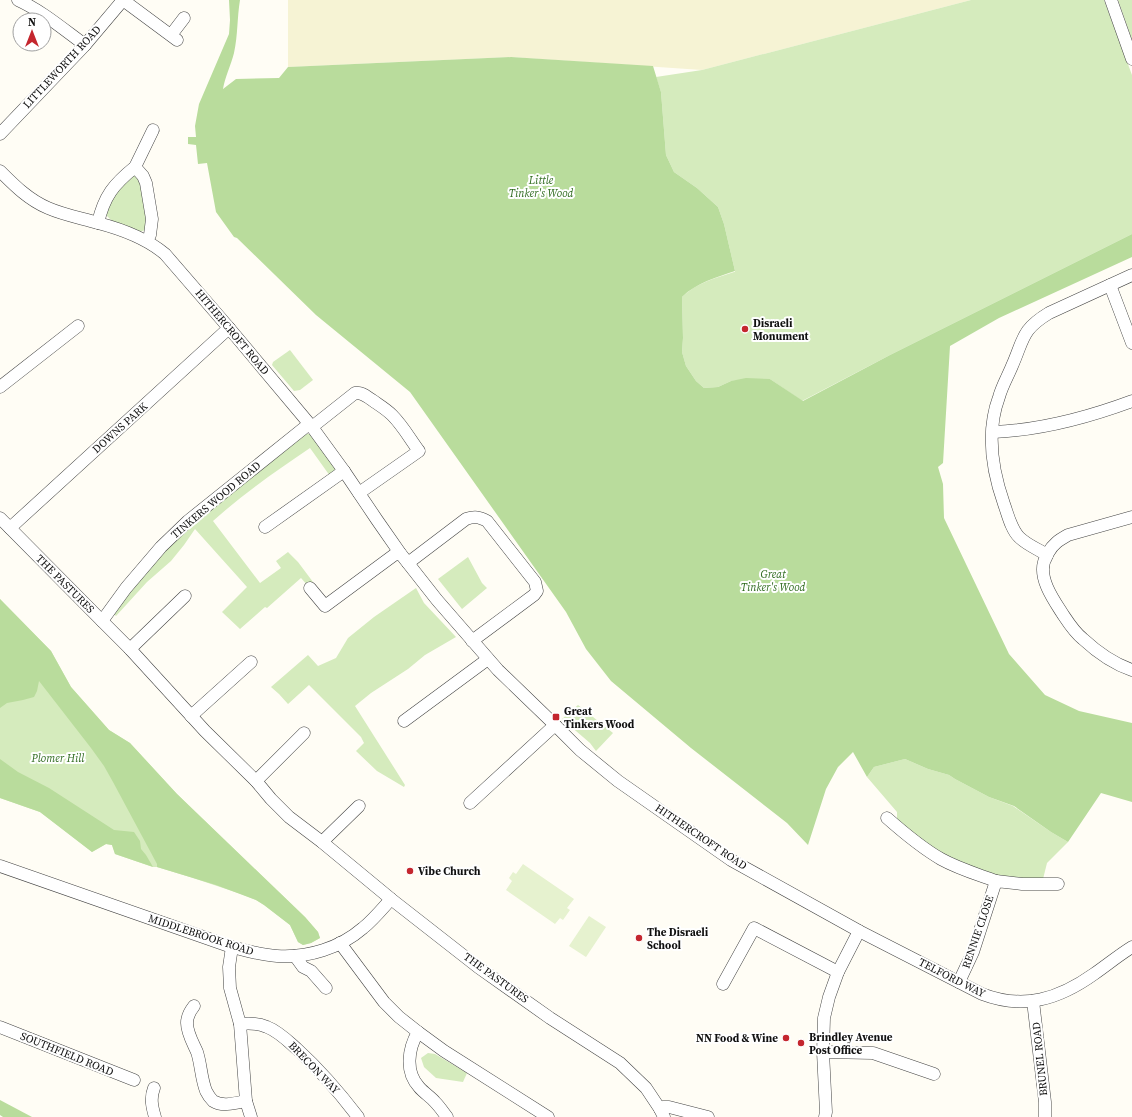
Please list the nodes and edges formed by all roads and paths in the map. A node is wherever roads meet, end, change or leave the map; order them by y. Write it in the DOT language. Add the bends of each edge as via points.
graph roads {
  1 [pos="18,0"];
  2 [pos="123,0"];
  3 [pos="1110,0"];
  4 [pos="184,18"];
  5 [pos="85,45"];
  6 [pos="1132,59"];
  7 [pos="153,130"];
  8 [pos="0,134"];
  9 [pos="135,167"];
  10 [pos="0,171"];
  11 [pos="98,222"];
  12 [pos="147,242"];
  13 [pos="1132,275"];
  14 [pos="1110,284"];
  15 [pos="78,326"];
  16 [pos="229,328"];
  17 [pos="1132,343"];
  18 [pos="0,387"];
  19 [pos="1132,401"];
  20 [pos="310,426"];
  21 [pos="993,432"];
  22 [pos="344,471"];
  23 [pos="359,493"];
  24 [pos="1132,517"];
  25 [pos="0,518"];
  26 [pos="265,527"];
  27 [pos="10,528"];
  28 [pos="400,552"];
  29 [pos="1048,555"];
  30 [pos="408,563"];
  31 [pos="310,588"];
  32 [pos="185,596"];
  33 [pos="102,621"];
  34 [pos="472,641"];
  35 [pos="130,648"];
  36 [pos="488,659"];
  37 [pos="251,662"];
  38 [pos="1132,670"];
  39 [pos="191,716"];
  40 [pos="404,720"];
  41 [pos="556,725"];
  42 [pos="304,733"];
  43 [pos="256,781"];
  44 [pos="470,803"];
  45 [pos="359,806"];
  46 [pos="887,818"];
  47 [pos="322,842"];
  48 [pos="0,866"];
  49 [pos="996,881"];
  50 [pos="1058,884"];
  51 [pos="391,899"];
  52 [pos="860,931"];
  53 [pos="340,944"];
  54 [pos="232,947"];
  55 [pos="1132,948"];
  56 [pos="295,956"];
  57 [pos="838,972"];
  58 [pos="959,982"];
  59 [pos="723,984"];
  60 [pos="326,988"];
  61 [pos="1033,1001"];
  62 [pos="194,1006"];
  63 [pos="240,1024"];
  64 [pos="0,1027"];
  65 [pos="418,1032"];
  66 [pos="823,1052"];
  67 [pos="934,1074"];
  68 [pos="134,1080"];
  69 [pos="154,1088"];
  70 [pos="246,1101"];
  71 [pos="662,1113"];
  72 [pos="155,1117"];
  73 [pos="251,1117"];
  74 [pos="358,1117"];
  75 [pos="447,1117"];
  76 [pos="548,1117"];
  77 [pos="708,1117"];
  78 [pos="825,1117"];
  79 [pos="1044,1117"];
  1 -- 5 [label="street"];
  2 -- 4 [label="street" via="174,38"];
  2 -- 5 [label="street, LITTLEWORTH ROAD"];
  3 -- 6 [label="street"];
  5 -- 8 [label="street, LITTLEWORTH ROAD"];
  7 -- 9 [label="street"];
  9 -- 11 [label="street" via="123,176 105,199"];
  9 -- 12 [label="street" via="146,183 152,219"];
  10 -- 11 [label="street, HITHERCROFT ROAD" via="18,190 42,205 62,214"];
  11 -- 12 [label="street, HITHERCROFT ROAD"];
  12 -- 16 [label="street, HITHERCROFT ROAD" via="164,254"];
  13 -- 14 [label="street"];
  14 -- 17 [label="street"];
  14 -- 21 [label="street" via="1049,313 1030,326 1021,341 998,398"];
  15 -- 18 [label="street"];
  16 -- 20 [label="street, HITHERCROFT ROAD"];
  16 -- 27 [label="street, DOWNS PARK"];
  19 -- 21 [label="street" via="1092,415 1023,429"];
  20 -- 22 [label="street, HITHERCROFT ROAD"];
  20 -- 23 [label="street" via="359,392 385,409 401,426 419,451"];
  20 -- 33 [label="street, TINKERS WOOD ROAD" via="188,521 131,582"];
  21 -- 29 [label="street" via="994,470 1012,526 1023,541"];
  22 -- 23 [label="street, HITHERCROFT ROAD"];
  22 -- 26 [label="street"];
  23 -- 28 [label="street, HITHERCROFT ROAD"];
  24 -- 29 [label="street" via="1068,535 1051,547"];
  25 -- 27 [label="street, THE PASTURES"];
  27 -- 33 [label="street, THE PASTURES"];
  28 -- 30 [label="street, HITHERCROFT ROAD"];
  28 -- 31 [label="street" via="325,606"];
  29 -- 38 [label="street" via="1044,562 1046,582 1072,628 1097,652"];
  30 -- 34 [label="street, HITHERCROFT ROAD"];
  30 -- 34 [label="street" via="466,519 480,517 487,522 535,582 537,591"];
  32 -- 35 [label="street"];
  33 -- 35 [label="street, THE PASTURES"];
  34 -- 36 [label="street, HITHERCROFT ROAD"];
  35 -- 39 [label="street, THE PASTURES"];
  36 -- 40 [label="street"];
  36 -- 41 [label="street, HITHERCROFT ROAD"];
  37 -- 39 [label="street"];
  39 -- 43 [label="street, THE PASTURES"];
  41 -- 44 [label="street"];
  41 -- 52 [label="street, HITHERCROFT ROAD" via="580,750 618,781 731,860"];
  42 -- 43 [label="street"];
  43 -- 47 [label="street, THE PASTURES" via="289,817"];
  45 -- 47 [label="street"];
  46 -- 49 [label="street, RENNIE CLOSE" via="941,859"];
  47 -- 51 [label="street, THE PASTURES"];
  48 -- 54 [label="street, MIDDLEBROOK ROAD"];
  49 -- 50 [label="street, RENNIE CLOSE"];
  49 -- 58 [label="street, RENNIE CLOSE" via="973,952"];
  51 -- 53 [label="street, MIDDLEBROOK ROAD" via="375,918"];
  51 -- 71 [label="street, THE PASTURES" via="550,1018 620,1063 646,1088"];
  52 -- 57 [label="street"];
  52 -- 58 [label="street, TELFORD WAY"];
  53 -- 56 [label="street, MIDDLEBROOK ROAD"];
  53 -- 65 [label="street" via="384,1002"];
  54 -- 56 [label="street, MIDDLEBROOK ROAD" via="254,953"];
  54 -- 63 [label="street" via="230,982"];
  55 -- 61 [label="street, TELFORD WAY" via="1067,990"];
  56 -- 60 [label="street"];
  57 -- 59 [label="street" via="754,928"];
  57 -- 66 [label="street" via="824,1018"];
  58 -- 61 [label="street, TELFORD WAY" via="993,998 1006,1001"];
  61 -- 79 [label="street, BRUNEL ROAD" via="1045,1102"];
  62 -- 70 [label="street" via="188,1017 188,1031 197,1052 209,1096 214,1102 223,1104"];
  63 -- 70 [label="street"];
  63 -- 74 [label="street, BRECON WAY" via="260,1024 285,1038 331,1083"];
  64 -- 68 [label="street, SOUTHFIELD ROAD"];
  65 -- 75 [label="street" via="411,1047 409,1066 412,1077"];
  65 -- 76 [label="street"];
  66 -- 67 [label="street" via="873,1053"];
  66 -- 78 [label="street"];
  69 -- 72 [label="street" via="151,1094"];
  70 -- 73 [label="street"];
  71 -- 77 [label="street" via="663,1107 669,1107"];
}
